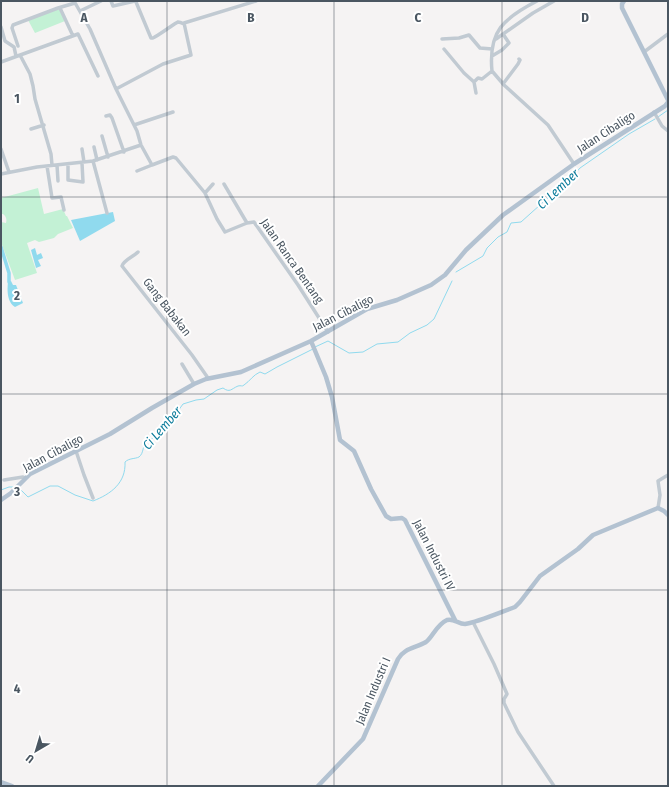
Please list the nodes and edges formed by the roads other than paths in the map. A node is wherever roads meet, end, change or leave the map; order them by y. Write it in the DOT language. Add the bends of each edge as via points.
graph roads {
  1 [pos="101,1"];
  2 [pos="111,1"];
  3 [pos="256,1"];
  4 [pos="537,1"];
  5 [pos="554,1"];
  6 [pos="624,1"];
  7 [pos="74,2"];
  8 [pos="60,8"];
  9 [pos="80,11"];
  10 [pos="184,24"];
  11 [pos="1,27"];
  12 [pos="500,28"];
  13 [pos="504,33"];
  14 [pos="668,34"];
  15 [pos="73,36"];
  16 [pos="442,39"];
  17 [pos="495,39"];
  18 [pos="18,46"];
  19 [pos="444,49"];
  20 [pos="492,49"];
  21 [pos="644,52"];
  22 [pos="18,56"];
  23 [pos="492,56"];
  24 [pos="519,59"];
  25 [pos="1,62"];
  26 [pos="492,71"];
  27 [pos="98,76"];
  28 [pos="474,82"];
  29 [pos="503,84"];
  30 [pos="116,89"];
  31 [pos="476,93"];
  32 [pos="668,101"];
  33 [pos="173,112"];
  34 [pos="106,116"];
  35 [pos="656,116"];
  36 [pos="44,124"];
  37 [pos="134,125"];
  38 [pos="32,129"];
  39 [pos="668,130"];
  40 [pos="102,136"];
  41 [pos="141,145"];
  42 [pos="94,147"];
  43 [pos="1,149"];
  44 [pos="82,149"];
  45 [pos="124,152"];
  46 [pos="108,157"];
  47 [pos="95,160"];
  48 [pos="83,162"];
  49 [pos="68,164"];
  50 [pos="574,164"];
  51 [pos="54,165"];
  52 [pos="152,165"];
  53 [pos="47,166"];
  54 [pos="137,171"];
  55 [pos="9,172"];
  56 [pos="1,174"];
  57 [pos="58,181"];
  58 [pos="213,184"];
  59 [pos="224,184"];
  60 [pos="205,193"];
  61 [pos="64,210"];
  62 [pos="108,213"];
  63 [pos="247,223"];
  64 [pos="138,252"];
  65 [pos="328,332"];
  66 [pos="311,341"];
  67 [pos="182,364"];
  68 [pos="208,378"];
  69 [pos="194,384"];
  70 [pos="76,451"];
  71 [pos="668,475"];
  72 [pos="25,478"];
  73 [pos="4,480"];
  74 [pos="93,498"];
  75 [pos="1,500"];
  76 [pos="658,508"];
  77 [pos="668,515"];
  78 [pos="455,620"];
  79 [pos="473,622"];
  80 [pos="1,782"];
  81 [pos="12,786"];
  82 [pos="318,786"];
  83 [pos="554,786"];
  1 -- 9 [label="street"];
  2 -- 10 [label="street" via="113,6 136,1 152,38 176,23"];
  3 -- 10 [label="street"];
  4 -- 12 [label="street" via="506,20"];
  5 -- 13 [label="street"];
  6 -- 21 [label="main road, Jalan Cibaligo" via="622,8"];
  7 -- 8 [label="street"];
  7 -- 9 [label="street"];
  8 -- 15 [label="street"];
  8 -- 18 [label="street" via="13,25"];
  9 -- 30 [label="street"];
  10 -- 30 [label="street" via="191,54 162,64"];
  11 -- 22 [label="street" via="5,41 14,47"];
  12 -- 13 [label="street"];
  12 -- 17 [label="street"];
  13 -- 17 [label="street"];
  13 -- 23 [label="street" via="509,43"];
  14 -- 21 [label="street"];
  15 -- 22 [label="street"];
  15 -- 27 [label="street" via="79,35"];
  16 -- 20 [label="street" via="469,35 480,48"];
  17 -- 20 [label="street"];
  19 -- 28 [label="street"];
  20 -- 23 [label="street"];
  21 -- 32 [label="main road, Jalan Cibaligo"];
  22 -- 25 [label="street"];
  22 -- 36 [label="street" via="30,74"];
  23 -- 26 [label="street"];
  24 -- 29 [label="street"];
  26 -- 28 [label="street"];
  26 -- 29 [label="street"];
  28 -- 31 [label="street"];
  29 -- 50 [label="street" via="548,125"];
  30 -- 37 [label="street"];
  32 -- 35 [label="main road, Jalan Cibaligo"];
  33 -- 37 [label="street"];
  34 -- 45 [label="street" via="110,115 112,118"];
  35 -- 39 [label="street"];
  35 -- 50 [label="main road, Jalan Cibaligo"];
  36 -- 38 [label="street"];
  36 -- 51 [label="street"];
  37 -- 41 [label="street"];
  40 -- 46 [label="street"];
  41 -- 45 [label="street"];
  41 -- 52 [label="street"];
  42 -- 47 [label="street"];
  43 -- 55 [label="street"];
  44 -- 48 [label="street"];
  45 -- 46 [label="street"];
  46 -- 47 [label="street"];
  47 -- 48 [label="street"];
  47 -- 62 [label="street"];
  48 -- 49 [label="street"];
  48 -- 49 [label="street" via="83,182 68,180"];
  49 -- 51 [label="street"];
  50 -- 65 [label="main road, Jalan Cibaligo" via="503,215 466,250 445,275 431,285 397,300 367,309"];
  51 -- 53 [label="street"];
  51 -- 57 [label="street"];
  52 -- 54 [label="street"];
  52 -- 60 [label="street, Jalan Ranca Bentang" via="176,158"];
  53 -- 55 [label="street"];
  53 -- 61 [label="street" via="52,198 61,197"];
  55 -- 56 [label="street"];
  58 -- 60 [label="street"];
  59 -- 63 [label="street"];
  60 -- 63 [label="street, Jalan Ranca Bentang" via="225,232"];
  63 -- 65 [label="street, Jalan Ranca Bentang" via="254,222 263,233"];
  64 -- 68 [label="street, Gang Babakan" via="122,266"];
  65 -- 66 [label="main road, Jalan Cibaligo"];
  66 -- 68 [label="main road, Jalan Cibaligo" via="241,372"];
  66 -- 78 [label="main road, Jalan Industri IV" via="332,397 340,440 354,451 386,516 405,520"];
  67 -- 69 [label="street"];
  68 -- 69 [label="main road, Jalan Cibaligo"];
  69 -- 70 [label="main road, Jalan Cibaligo" via="110,434"];
  70 -- 72 [label="main road, Jalan Cibaligo"];
  70 -- 74 [label="street"];
  71 -- 76 [label="street" via="658,481"];
  72 -- 73 [label="street"];
  72 -- 75 [label="main road, Jalan Cibaligo"];
  76 -- 77 [label="main road"];
  76 -- 79 [label="main road" via="593,535 540,576 514,607"];
  78 -- 79 [label="main road" via="464,624"];
  78 -- 82 [label="main road, Jalan Industri I" via="446,621 426,642 402,652 363,739"];
  79 -- 83 [label="street" via="507,694 504,703 518,732"];
  80 -- 81 [label="main road"];
}
